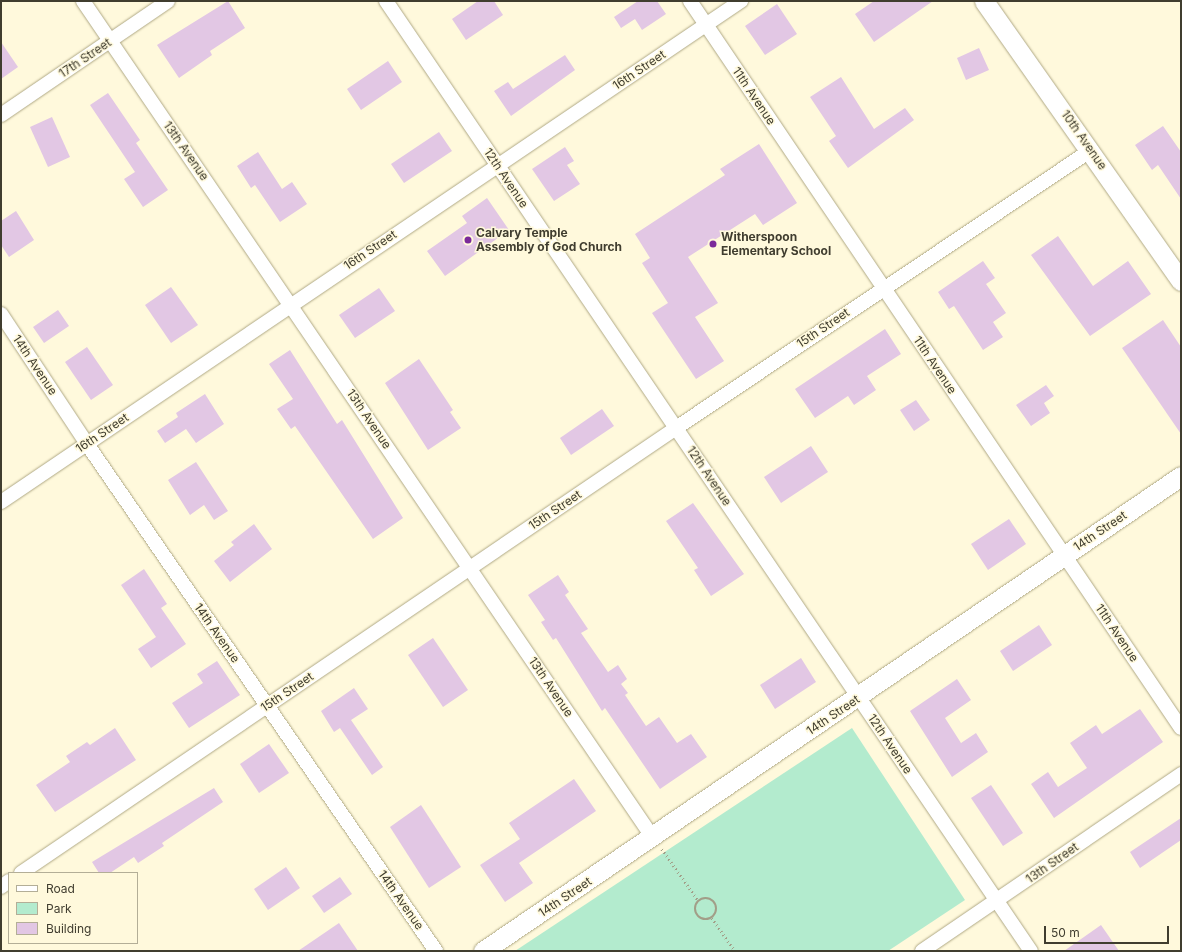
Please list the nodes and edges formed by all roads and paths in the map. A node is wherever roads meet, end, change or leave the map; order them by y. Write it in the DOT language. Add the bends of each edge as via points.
graph roads {
  1 [pos="83,1"];
  2 [pos="168,1"];
  3 [pos="386,1"];
  4 [pos="690,1"];
  5 [pos="741,1"];
  6 [pos="984,1"];
  7 [pos="706,24"];
  8 [pos="110,41"];
  9 [pos="1,115"];
  10 [pos="1091,150"];
  11 [pos="497,166"];
  12 [pos="1181,281"];
  13 [pos="883,288"];
  14 [pos="291,303"];
  15 [pos="1,314"];
  16 [pos="676,428"];
  17 [pos="87,444"];
  18 [pos="1181,476"];
  19 [pos="1,502"];
  20 [pos="1064,556"];
  21 [pos="469,568"];
  22 [pos="858,697"];
  23 [pos="267,705"];
  24 [pos="1181,728"];
  25 [pos="1181,774"];
  26 [pos="653,838"];
  27 [pos="22,872"];
  28 [pos="698,900"];
  29 [pos="996,901"];
  30 [pos="712,918"];
  31 [pos="436,951"];
  32 [pos="483,951"];
  33 [pos="735,951"];
  34 [pos="922,951"];
  35 [pos="1031,951"];
  1 -- 8 [label="street, 13th Avenue"];
  2 -- 8 [label="street, 17th Street"];
  3 -- 11 [label="street, 12th Avenue"];
  4 -- 7 [label="street, 11th Avenue"];
  5 -- 7 [label="street, 16th Street"];
  6 -- 10 [label="main road, 10th Avenue"];
  7 -- 11 [label="street, 16th Street"];
  7 -- 13 [label="street, 11th Avenue"];
  8 -- 9 [label="street, 17th Street"];
  8 -- 14 [label="street, 13th Avenue"];
  10 -- 12 [label="main road, 10th Avenue"];
  10 -- 13 [label="street, 15th Street"];
  11 -- 14 [label="street, 16th Street"];
  11 -- 16 [label="street, 12th Avenue"];
  13 -- 16 [label="street, 15th Street"];
  13 -- 20 [label="street, 11th Avenue"];
  14 -- 17 [label="street, 16th Street"];
  14 -- 21 [label="street, 13th Avenue"];
  15 -- 17 [label="street, 14th Avenue"];
  16 -- 21 [label="street, 15th Street"];
  16 -- 22 [label="street, 12th Avenue"];
  17 -- 19 [label="street, 16th Street"];
  17 -- 23 [label="street, 14th Avenue"];
  18 -- 20 [label="main road, 14th Street"];
  20 -- 22 [label="main road, 14th Street"];
  20 -- 24 [label="street, 11th Avenue"];
  21 -- 23 [label="street, 15th Street"];
  21 -- 26 [label="street, 13th Avenue"];
  22 -- 26 [label="main road, 14th Street"];
  22 -- 29 [label="street, 12th Avenue"];
  23 -- 27 [label="street, 15th Street"];
  23 -- 31 [label="street, 14th Avenue"];
  25 -- 29 [label="street, 13th Street"];
  26 -- 28 [label="path"];
  26 -- 32 [label="main road, 14th Street"];
  28 -- 30 [label="path" via="696,914 702,919"];
  28 -- 30 [label="path" via="705,897 715,901 717,912"];
  29 -- 34 [label="street, 13th Street"];
  29 -- 35 [label="street, 12th Avenue"];
  30 -- 33 [label="path"];
}
